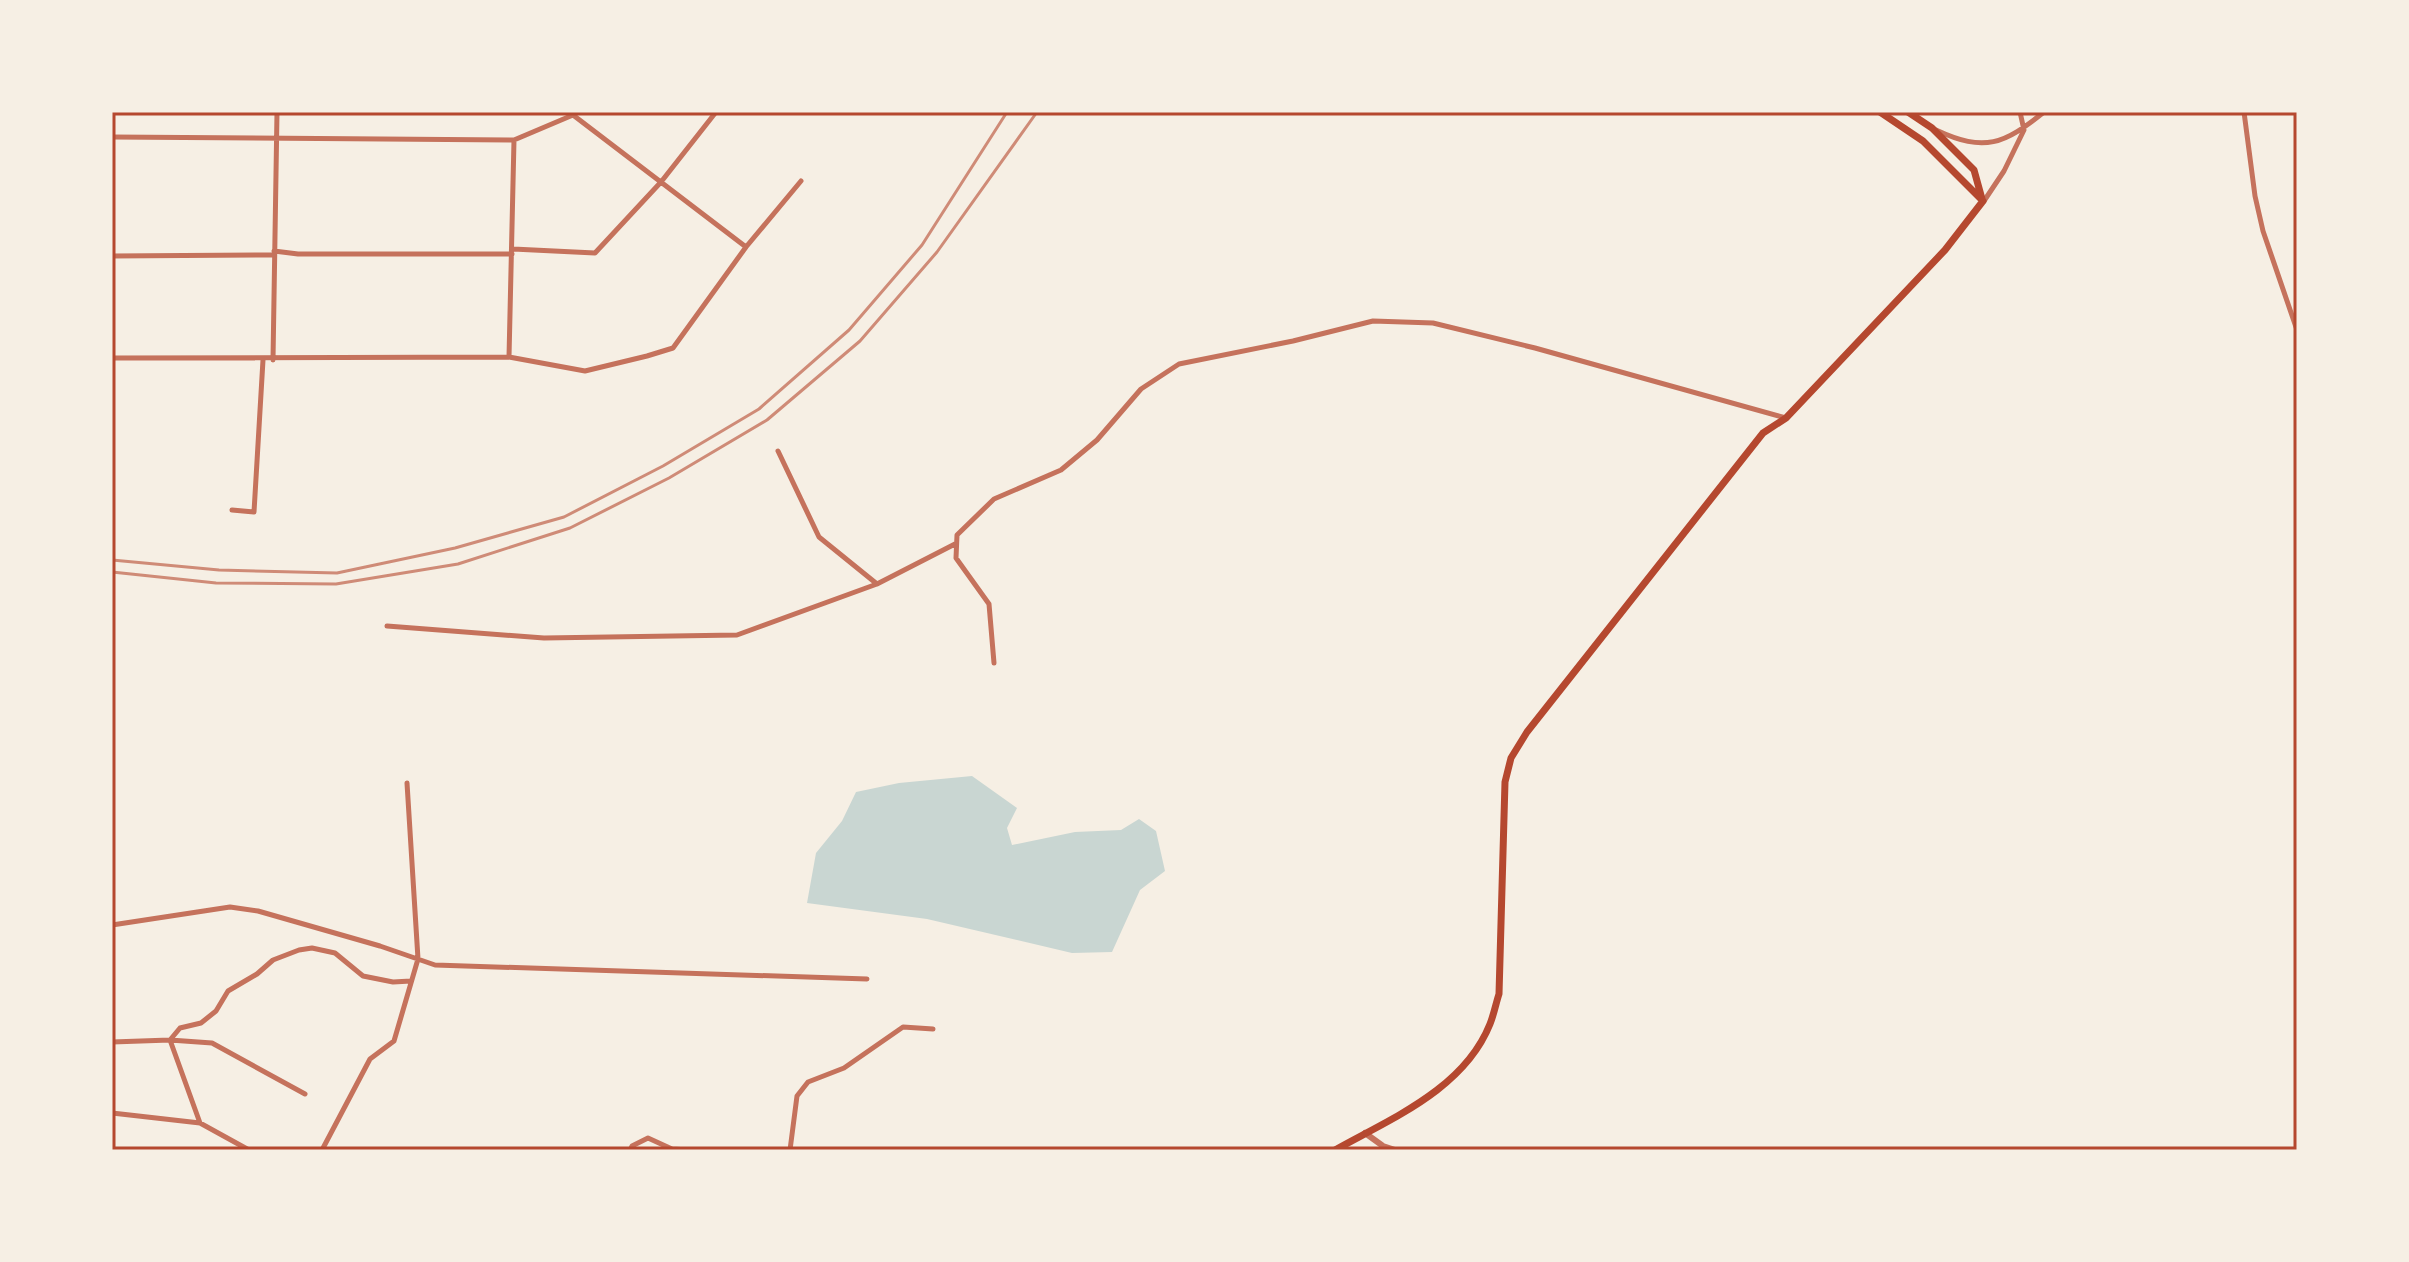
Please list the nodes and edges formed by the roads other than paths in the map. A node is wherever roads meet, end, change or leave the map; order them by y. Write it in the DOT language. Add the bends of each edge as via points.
graph roads {
  1 [pos="277,112"];
  2 [pos="716,112"];
  3 [pos="1880,112"];
  4 [pos="1908,112"];
  5 [pos="2020,112"];
  6 [pos="2044,112"];
  7 [pos="2244,112"];
  8 [pos="573,114"];
  9 [pos="1932,128"];
  10 [pos="2024,130"];
  11 [pos="112,137"];
  12 [pos="275,137"];
  13 [pos="514,140"];
  14 [pos="801,181"];
  15 [pos="661,182"];
  16 [pos="1983,201"];
  17 [pos="746,247"];
  18 [pos="512,252"];
  19 [pos="274,253"];
  20 [pos="112,256"];
  21 [pos="2297,330"];
  22 [pos="509,357"];
  23 [pos="112,358"];
  24 [pos="263,360"];
  25 [pos="273,360"];
  26 [pos="1786,418"];
  27 [pos="778,451"];
  28 [pos="232,510"];
  29 [pos="956,544"];
  30 [pos="877,584"];
  31 [pos="387,626"];
  32 [pos="994,663"];
  33 [pos="407,783"];
  34 [pos="112,925"];
  35 [pos="418,959"];
  36 [pos="867,979"];
  37 [pos="411,981"];
  38 [pos="933,1029"];
  39 [pos="170,1040"];
  40 [pos="112,1042"];
  41 [pos="305,1094"];
  42 [pos="112,1113"];
  43 [pos="200,1123"];
  44 [pos="1365,1133"];
  45 [pos="249,1150"];
  46 [pos="322,1150"];
  47 [pos="630,1150"];
  48 [pos="689,1150"];
  49 [pos="790,1150"];
  50 [pos="1335,1150"];
  51 [pos="1395,1150"];
  1 -- 12 [label="street"];
  2 -- 15 [label="street"];
  3 -- 16 [label="main road" via="1923,141"];
  4 -- 9 [label="main road"];
  5 -- 10 [label="street"];
  6 -- 10 [label="street"];
  7 -- 21 [label="street" via="2263,231"];
  8 -- 13 [label="street"];
  8 -- 15 [label="street"];
  9 -- 10 [label="street" via="1959,141 1992,142"];
  9 -- 16 [label="main road" via="1974,170"];
  10 -- 16 [label="street"];
  11 -- 12 [label="street"];
  12 -- 13 [label="street"];
  12 -- 19 [label="street"];
  13 -- 18 [label="street"];
  14 -- 17 [label="street"];
  15 -- 17 [label="street"];
  15 -- 18 [label="street" via="595,253"];
  16 -- 26 [label="main road" via="1945,250"];
  17 -- 22 [label="street" via="673,348 585,371"];
  18 -- 19 [label="street"];
  18 -- 22 [label="street"];
  19 -- 20 [label="street"];
  19 -- 25 [label="street"];
  22 -- 25 [label="street"];
  23 -- 24 [label="street"];
  24 -- 25 [label="street"];
  24 -- 28 [label="street" via="254,512"];
  26 -- 29 [label="street" via="1433,323 1373,321 1179,364 1141,389 1097,440 1061,470 994,499 957,535"];
  26 -- 44 [label="main road" via="1763,433 1511,758 1505,782 1499,994 1490,1025 1463,1067 1432,1095"];
  27 -- 30 [label="street" via="819,537"];
  29 -- 30 [label="street"];
  29 -- 32 [label="street" via="956,558 989,604"];
  30 -- 31 [label="street" via="737,635 544,638"];
  33 -- 35 [label="street"];
  34 -- 35 [label="street" via="230,907"];
  35 -- 36 [label="street" via="435,965"];
  35 -- 37 [label="street"];
  37 -- 39 [label="street" via="363,976 335,953 299,950 273,960 228,991 216,1011 201,1023 180,1028"];
  37 -- 46 [label="street" via="394,1041 370,1059"];
  38 -- 49 [label="street" via="903,1027 844,1068 808,1082 797,1096"];
  39 -- 40 [label="street"];
  39 -- 41 [label="street" via="212,1043"];
  39 -- 43 [label="street"];
  42 -- 43 [label="street"];
  43 -- 45 [label="street"];
  44 -- 50 [label="main road"];
  44 -- 51 [label="street"];
  47 -- 48 [label="street" via="648,1138"];
}
